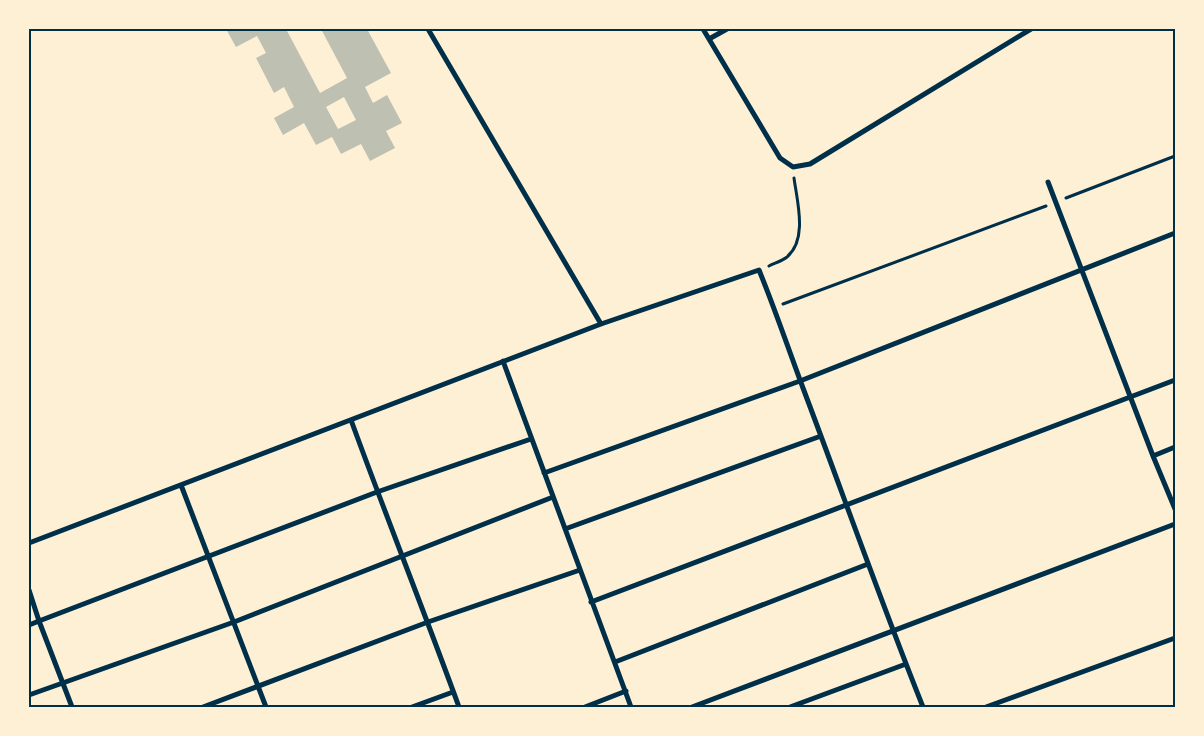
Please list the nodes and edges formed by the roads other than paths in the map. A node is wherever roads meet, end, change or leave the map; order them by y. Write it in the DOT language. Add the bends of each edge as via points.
graph roads {
  1 [pos="428,29"];
  2 [pos="703,29"];
  3 [pos="727,29"];
  4 [pos="1031,29"];
  5 [pos="709,39"];
  6 [pos="1048,182"];
  7 [pos="1175,233"];
  8 [pos="1082,269"];
  9 [pos="601,324"];
  10 [pos="503,361"];
  11 [pos="1175,380"];
  12 [pos="800,381"];
  13 [pos="1130,396"];
  14 [pos="351,420"];
  15 [pos="821,436"];
  16 [pos="531,439"];
  17 [pos="1175,447"];
  18 [pos="1152,456"];
  19 [pos="544,473"];
  20 [pos="181,485"];
  21 [pos="377,492"];
  22 [pos="553,497"];
  23 [pos="847,505"];
  24 [pos="1175,509"];
  25 [pos="1175,524"];
  26 [pos="565,529"];
  27 [pos="29,543"];
  28 [pos="209,556"];
  29 [pos="403,557"];
  30 [pos="868,564"];
  31 [pos="580,570"];
  32 [pos="29,590"];
  33 [pos="591,602"];
  34 [pos="39,621"];
  35 [pos="234,622"];
  36 [pos="428,622"];
  37 [pos="29,625"];
  38 [pos="893,630"];
  39 [pos="1175,638"];
  40 [pos="615,662"];
  41 [pos="906,664"];
  42 [pos="62,683"];
  43 [pos="258,686"];
  44 [pos="626,691"];
  45 [pos="453,692"];
  46 [pos="29,695"];
  47 [pos="72,707"];
  48 [pos="203,707"];
  49 [pos="266,707"];
  50 [pos="412,707"];
  51 [pos="459,707"];
  52 [pos="585,707"];
  53 [pos="631,707"];
  54 [pos="692,707"];
  55 [pos="790,707"];
  56 [pos="923,707"];
  57 [pos="986,707"];
  1 -- 9 [label="street"];
  2 -- 5 [label="street"];
  3 -- 5 [label="street"];
  4 -- 5 [label="street" via="810,164 793,167 780,158"];
  6 -- 8 [label="street"];
  7 -- 8 [label="street"];
  8 -- 12 [label="street"];
  8 -- 13 [label="street"];
  9 -- 10 [label="street"];
  9 -- 12 [label="street" via="759,270"];
  10 -- 14 [label="street"];
  10 -- 16 [label="street"];
  11 -- 13 [label="street"];
  12 -- 15 [label="street"];
  12 -- 19 [label="street"];
  13 -- 18 [label="street"];
  13 -- 23 [label="street"];
  14 -- 20 [label="street"];
  14 -- 21 [label="street"];
  15 -- 23 [label="street"];
  15 -- 26 [label="street"];
  16 -- 19 [label="street"];
  16 -- 21 [label="street"];
  17 -- 18 [label="street"];
  18 -- 24 [label="street"];
  19 -- 22 [label="street"];
  20 -- 27 [label="street"];
  20 -- 28 [label="street"];
  21 -- 28 [label="street"];
  21 -- 29 [label="street"];
  22 -- 26 [label="street"];
  22 -- 29 [label="street"];
  23 -- 30 [label="street"];
  23 -- 33 [label="street"];
  25 -- 38 [label="street"];
  26 -- 31 [label="street"];
  28 -- 34 [label="street"];
  28 -- 35 [label="street"];
  29 -- 35 [label="street"];
  29 -- 36 [label="street"];
  30 -- 38 [label="street"];
  30 -- 40 [label="street"];
  31 -- 33 [label="street"];
  31 -- 36 [label="street"];
  32 -- 34 [label="street"];
  33 -- 40 [label="street"];
  34 -- 37 [label="street"];
  34 -- 42 [label="street"];
  35 -- 42 [label="street"];
  35 -- 43 [label="street"];
  36 -- 43 [label="street"];
  36 -- 45 [label="street"];
  38 -- 41 [label="street"];
  38 -- 54 [label="street"];
  39 -- 57 [label="street"];
  40 -- 44 [label="street"];
  41 -- 55 [label="street"];
  41 -- 56 [label="street"];
  42 -- 46 [label="street"];
  42 -- 47 [label="street"];
  43 -- 48 [label="street"];
  43 -- 49 [label="street"];
  44 -- 52 [label="street"];
  44 -- 53 [label="street"];
  45 -- 50 [label="street"];
  45 -- 51 [label="street"];
}
